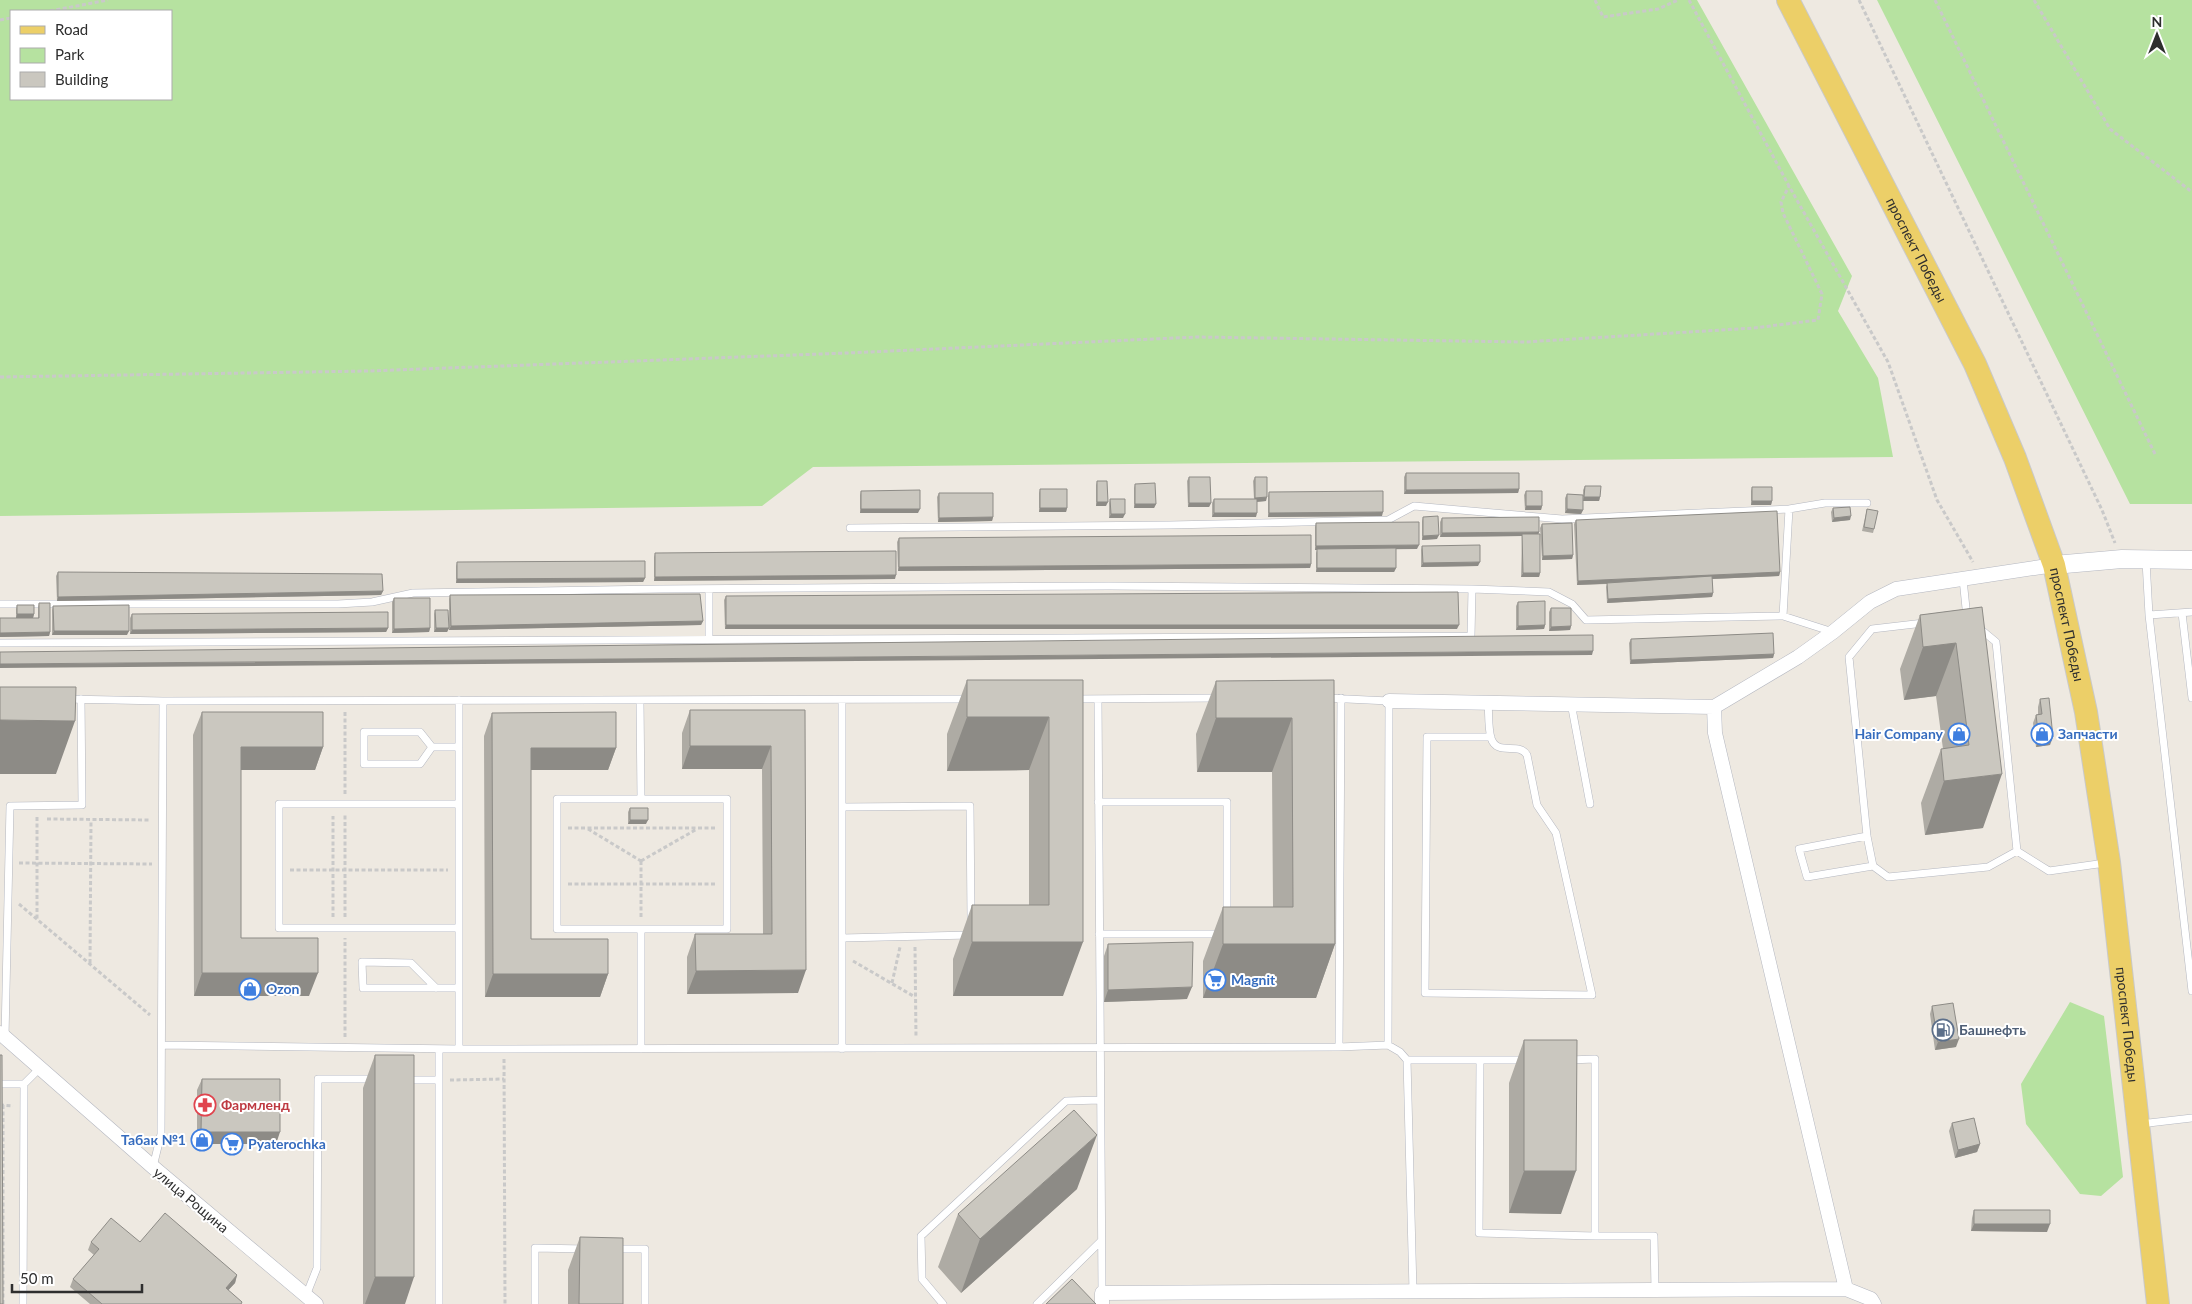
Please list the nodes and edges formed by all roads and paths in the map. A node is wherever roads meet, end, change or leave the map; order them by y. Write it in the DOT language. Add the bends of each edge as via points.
graph roads {
  1 [pos="108,0"];
  2 [pos="1595,0"];
  3 [pos="1678,0"];
  4 [pos="1689,0"];
  5 [pos="1788,0"];
  6 [pos="1859,0"];
  7 [pos="1935,0"];
  8 [pos="2034,0"];
  9 [pos="55,10"];
  10 [pos="1789,186"];
  11 [pos="2192,192"];
  12 [pos="0,377"];
  13 [pos="2155,454"];
  14 [pos="1867,503"];
  15 [pos="1788,509"];
  16 [pos="850,528"];
  17 [pos="2122,559"];
  18 [pos="2192,560"];
  19 [pos="2146,561"];
  20 [pos="2054,566"];
  21 [pos="1982,577"];
  22 [pos="1963,579"];
  23 [pos="709,589"];
  24 [pos="1472,590"];
  25 [pos="0,604"];
  26 [pos="2192,612"];
  27 [pos="2182,613"];
  28 [pos="2149,615"];
  29 [pos="1783,616"];
  30 [pos="1967,618"];
  31 [pos="1833,632"];
  32 [pos="709,639"];
  33 [pos="0,643"];
  34 [pos="1224,698"];
  35 [pos="1322,698"];
  36 [pos="1341,698"];
  37 [pos="2192,698"];
  38 [pos="54,699"];
  39 [pos="81,699"];
  40 [pos="980,699"];
  41 [pos="1068,699"];
  42 [pos="1098,699"];
  43 [pos="459,700"];
  44 [pos="842,700"];
  45 [pos="164,701"];
  46 [pos="345,701"];
  47 [pos="640,701"];
  48 [pos="1389,701"];
  49 [pos="1488,702"];
  50 [pos="1570,703"];
  51 [pos="1714,707"];
  52 [pos="1491,738"];
  53 [pos="432,747"];
  54 [pos="459,747"];
  55 [pos="640,799"];
  56 [pos="1098,802"];
  57 [pos="333,804"];
  58 [pos="345,804"];
  59 [pos="459,804"];
  60 [pos="1590,804"];
  61 [pos="37,806"];
  62 [pos="842,807"];
  63 [pos="9,819"];
  64 [pos="37,819"];
  65 [pos="91,820"];
  66 [pos="163,821"];
  67 [pos="557,828"];
  68 [pos="587,828"];
  69 [pos="698,828"];
  70 [pos="727,828"];
  71 [pos="1867,836"];
  72 [pos="2017,851"];
  73 [pos="641,861"];
  74 [pos="2109,862"];
  75 [pos="8,863"];
  76 [pos="37,863"];
  77 [pos="91,863"];
  78 [pos="163,864"];
  79 [pos="1873,866"];
  80 [pos="279,870"];
  81 [pos="333,870"];
  82 [pos="345,870"];
  83 [pos="459,870"];
  84 [pos="557,884"];
  85 [pos="641,884"];
  86 [pos="727,884"];
  87 [pos="8,895"];
  88 [pos="37,919"];
  89 [pos="333,928"];
  90 [pos="345,928"];
  91 [pos="459,928"];
  92 [pos="641,929"];
  93 [pos="1099,934"];
  94 [pos="915,936"];
  95 [pos="902,937"];
  96 [pos="842,938"];
  97 [pos="842,954"];
  98 [pos="90,964"];
  99 [pos="892,983"];
  100 [pos="436,988"];
  101 [pos="458,988"];
  102 [pos="2192,991"];
  103 [pos="916,997"];
  104 [pos="162,1025"];
  105 [pos="3,1035"];
  106 [pos="162,1045"];
  107 [pos="1388,1045"];
  108 [pos="345,1047"];
  109 [pos="1339,1047"];
  110 [pos="504,1048"];
  111 [pos="1100,1048"];
  112 [pos="439,1049"];
  113 [pos="459,1049"];
  114 [pos="641,1049"];
  115 [pos="842,1049"];
  116 [pos="916,1049"];
  117 [pos="1407,1060"];
  118 [pos="1480,1060"];
  119 [pos="1537,1060"];
  120 [pos="1557,1060"];
  121 [pos="40,1068"];
  122 [pos="383,1080"];
  123 [pos="402,1080"];
  124 [pos="439,1080"];
  125 [pos="504,1080"];
  126 [pos="0,1084"];
  127 [pos="24,1084"];
  128 [pos="1100,1100"];
  129 [pos="0,1105"];
  130 [pos="2192,1118"];
  131 [pos="2140,1124"];
  132 [pos="152,1168"];
  133 [pos="1595,1236"];
  134 [pos="1101,1241"];
  135 [pos="595,1249"];
  136 [pos="605,1249"];
  137 [pos="1846,1289"];
  138 [pos="1655,1290"];
  139 [pos="1413,1291"];
  140 [pos="1102,1298"];
  141 [pos="311,1300"];
  142 [pos="3,1304"];
  143 [pos="23,1304"];
  144 [pos="439,1304"];
  145 [pos="505,1304"];
  146 [pos="535,1304"];
  147 [pos="645,1304"];
  148 [pos="943,1304"];
  149 [pos="1037,1304"];
  150 [pos="1874,1304"];
  151 [pos="2158,1304"];
  1 -- 9 [label="path"];
  2 -- 3 [label="path" via="1603,17 1658,9"];
  4 -- 10 [label="path"];
  5 -- 20 [label="main road, проспект Победы" via="1975,364 2018,467"];
  6 -- 17 [label="path" via="2102,510"];
  7 -- 13 [label="path"];
  8 -- 11 [label="path" via="2110,129"];
  10 -- 12 [label="path" via="1781,202 1783,213 1822,294 1818,320 1754,328 1524,342 1197,337 369,371"];
  10 -- 21 [label="path" via="1888,362 1937,500"];
  14 -- 15 [label="lane" via="1826,503"];
  15 -- 16 [label="lane" via="1562,519 1414,506 1388,520"];
  15 -- 29 [label="lane"];
  17 -- 19 [label="street"];
  17 -- 20 [label="street"];
  18 -- 19 [label="street"];
  19 -- 28 [label="lane"];
  20 -- 21 [label="street"];
  20 -- 74 [label="main road, проспект Победы" via="2086,712"];
  21 -- 22 [label="street"];
  22 -- 30 [label="lane"];
  22 -- 31 [label="street" via="1896,589 1870,602"];
  23 -- 24 [label="lane" via="1109,586"];
  23 -- 25 [label="lane" via="413,593 372,602 338,604"];
  23 -- 32 [label="lane"];
  24 -- 29 [label="lane" via="1549,592 1572,604 1586,620"];
  24 -- 32 [label="lane" via="1471,636"];
  26 -- 27 [label="lane"];
  27 -- 28 [label="lane"];
  27 -- 37 [label="lane"];
  28 -- 102 [label="lane"];
  29 -- 31 [label="lane"];
  30 -- 71 [label="lane" via="1872,630 1849,657"];
  30 -- 72 [label="lane" via="1996,642"];
  31 -- 51 [label="street"];
  32 -- 33 [label="lane"];
  34 -- 42 [label="lane"];
  35 -- 36 [label="lane"];
  36 -- 48 [label="lane"];
  36 -- 109 [label="lane"];
  38 -- 39 [label="lane"];
  39 -- 45 [label="lane"];
  39 -- 61 [label="lane" via="82,805"];
  40 -- 44 [label="lane"];
  41 -- 42 [label="lane"];
  42 -- 56 [label="lane"];
  43 -- 46 [label="lane"];
  43 -- 47 [label="lane"];
  43 -- 54 [label="lane"];
  44 -- 47 [label="lane"];
  44 -- 62 [label="lane"];
  45 -- 46 [label="lane"];
  45 -- 66 [label="lane"];
  46 -- 58 [label="path"];
  47 -- 55 [label="lane"];
  48 -- 49 [label="street"];
  48 -- 107 [label="lane"];
  49 -- 50 [label="street"];
  49 -- 52 [label="lane"];
  50 -- 51 [label="street"];
  50 -- 60 [label="lane"];
  51 -- 137 [label="street" via="1715,733"];
  52 -- 52 [label="lane" via="1427,737 1425,993 1592,996 1556,833 1537,805 1527,755 1520,748 1501,748"];
  53 -- 53 [label="lane" via="420,732 364,732 364,764 420,764"];
  53 -- 54 [label="lane"];
  54 -- 59 [label="lane"];
  55 -- 67 [label="lane" via="557,799"];
  55 -- 70 [label="lane" via="727,799"];
  56 -- 93 [label="lane"];
  56 -- 93 [label="lane" via="1227,802 1227,934"];
  57 -- 58 [label="lane"];
  57 -- 80 [label="lane" via="279,804"];
  57 -- 81 [label="path"];
  58 -- 59 [label="lane"];
  58 -- 82 [label="path"];
  59 -- 83 [label="lane"];
  61 -- 63 [label="lane" via="10,806"];
  61 -- 64 [label="path"];
  62 -- 94 [label="lane" via="970,806 971,935"];
  62 -- 96 [label="lane"];
  63 -- 64 [label="path"];
  63 -- 75 [label="lane"];
  64 -- 65 [label="path"];
  64 -- 76 [label="path"];
  65 -- 66 [label="path"];
  65 -- 77 [label="path"];
  66 -- 78 [label="lane"];
  67 -- 68 [label="path"];
  67 -- 84 [label="lane"];
  68 -- 69 [label="path"];
  68 -- 73 [label="path"];
  69 -- 70 [label="path"];
  69 -- 73 [label="path"];
  70 -- 86 [label="lane"];
  71 -- 79 [label="lane"];
  71 -- 79 [label="lane" via="1799,849 1807,877"];
  72 -- 74 [label="lane" via="2049,871"];
  72 -- 79 [label="lane" via="1988,868 1888,877"];
  73 -- 85 [label="path"];
  74 -- 131 [label="main road, проспект Победы"];
  75 -- 76 [label="path"];
  75 -- 87 [label="lane"];
  76 -- 77 [label="path"];
  76 -- 88 [label="path"];
  77 -- 78 [label="path"];
  77 -- 98 [label="path"];
  78 -- 104 [label="lane"];
  80 -- 81 [label="path"];
  80 -- 89 [label="lane" via="279,928"];
  81 -- 82 [label="path"];
  81 -- 89 [label="path"];
  82 -- 83 [label="path"];
  82 -- 90 [label="path"];
  83 -- 91 [label="lane"];
  84 -- 85 [label="path"];
  84 -- 92 [label="lane" via="557,929"];
  85 -- 86 [label="path"];
  85 -- 92 [label="path"];
  86 -- 92 [label="lane" via="727,929"];
  87 -- 88 [label="path"];
  87 -- 105 [label="lane"];
  88 -- 98 [label="path"];
  89 -- 90 [label="lane"];
  90 -- 91 [label="lane"];
  90 -- 108 [label="path"];
  91 -- 101 [label="lane"];
  92 -- 114 [label="lane"];
  93 -- 111 [label="lane"];
  94 -- 95 [label="lane"];
  94 -- 103 [label="path"];
  95 -- 96 [label="lane"];
  95 -- 99 [label="path"];
  96 -- 97 [label="lane"];
  97 -- 99 [label="path"];
  97 -- 115 [label="lane"];
  98 -- 104 [label="path"];
  99 -- 103 [label="path"];
  100 -- 100 [label="lane" via="411,963 362,962 362,988"];
  100 -- 101 [label="lane"];
  101 -- 113 [label="lane"];
  103 -- 116 [label="path"];
  104 -- 106 [label="lane"];
  105 -- 121 [label="street, улица Рощина"];
  106 -- 108 [label="lane"];
  106 -- 132 [label="lane" via="161,1134"];
  107 -- 109 [label="lane"];
  107 -- 117 [label="lane"];
  108 -- 112 [label="lane"];
  109 -- 111 [label="lane"];
  110 -- 113 [label="lane"];
  110 -- 114 [label="lane"];
  110 -- 125 [label="path"];
  111 -- 116 [label="lane"];
  111 -- 128 [label="lane"];
  112 -- 113 [label="lane"];
  112 -- 124 [label="lane"];
  114 -- 115 [label="lane"];
  115 -- 116 [label="lane"];
  117 -- 118 [label="lane"];
  117 -- 139 [label="lane"];
  118 -- 119 [label="lane"];
  118 -- 133 [label="lane" via="1479,1233"];
  120 -- 133 [label="lane" via="1595,1060"];
  121 -- 127 [label="lane"];
  121 -- 132 [label="street, улица Рощина"];
  122 -- 141 [label="lane" via="318,1079 318,1268"];
  123 -- 124 [label="lane"];
  124 -- 125 [label="path"];
  124 -- 144 [label="lane"];
  125 -- 145 [label="path"];
  126 -- 127 [label="lane"];
  127 -- 143 [label="lane"];
  128 -- 134 [label="lane"];
  128 -- 148 [label="lane" via="1066,1102 921,1236 922,1279"];
  129 -- 142 [label="path" via="3,1105"];
  130 -- 131 [label="lane"];
  131 -- 151 [label="main road, проспект Победы"];
  132 -- 141 [label="street, улица Рощина"];
  133 -- 138 [label="lane" via="1654,1236"];
  134 -- 140 [label="lane"];
  134 -- 149 [label="lane"];
  135 -- 146 [label="lane" via="535,1248"];
  136 -- 147 [label="lane" via="645,1249"];
  137 -- 138 [label="street"];
  137 -- 150 [label="street" via="1871,1299"];
  138 -- 139 [label="street"];
  139 -- 140 [label="street"];
}
